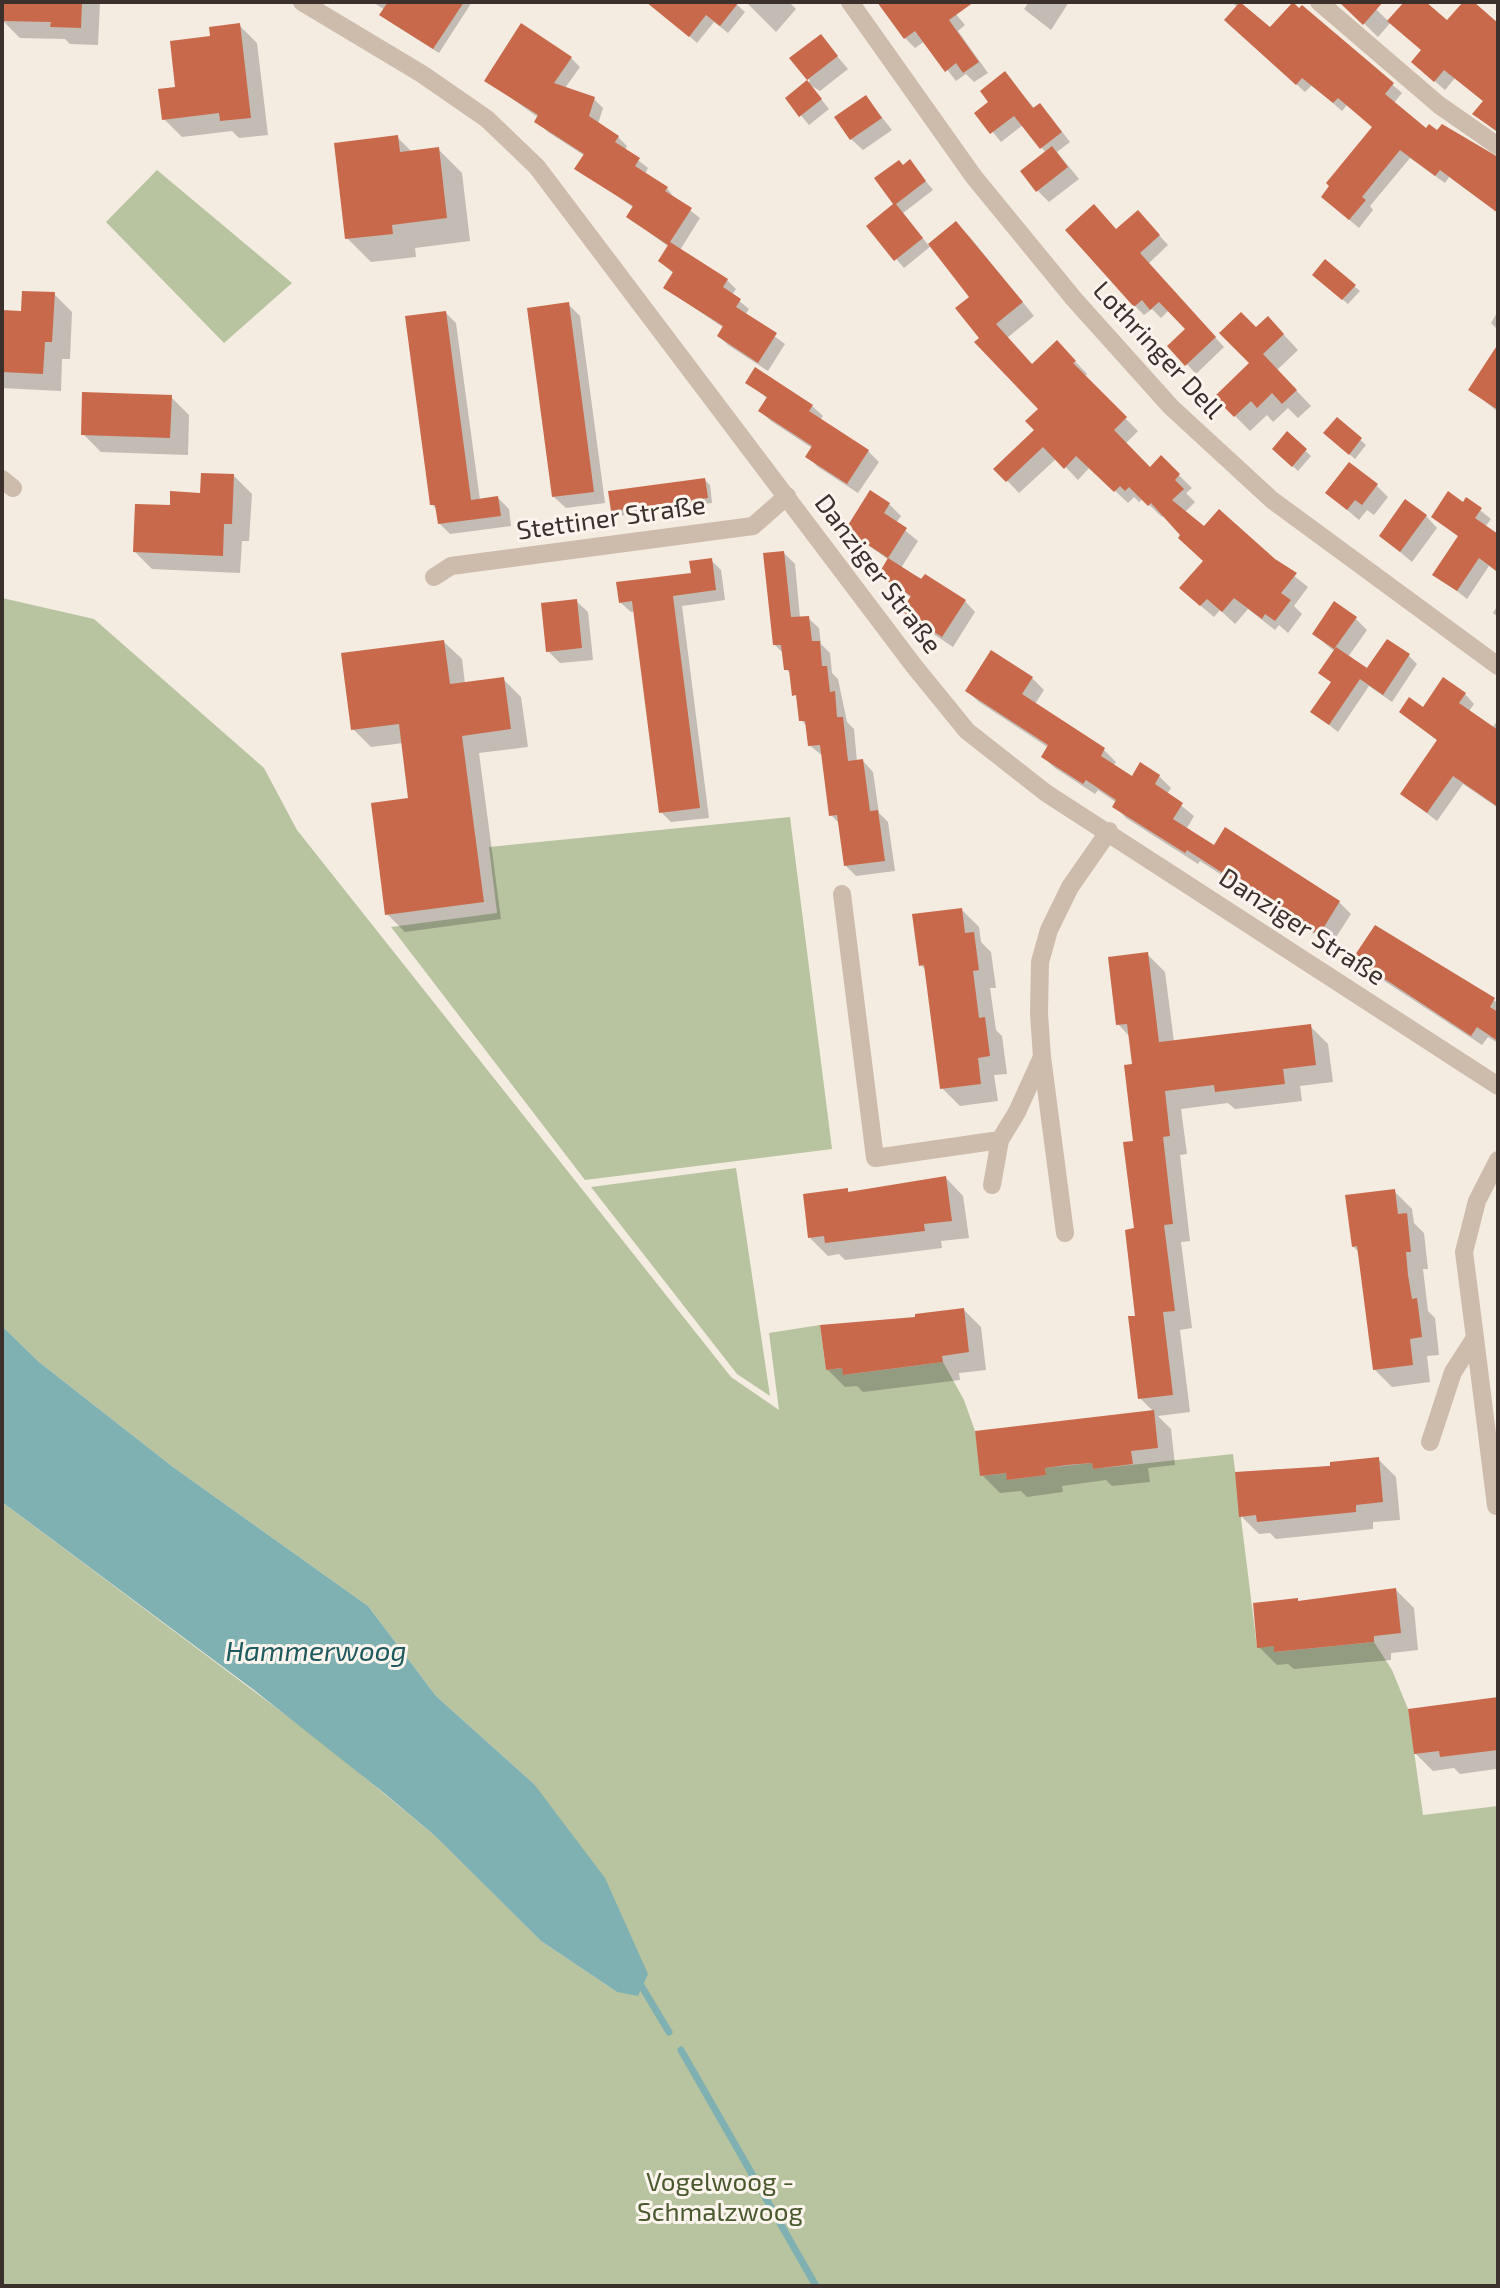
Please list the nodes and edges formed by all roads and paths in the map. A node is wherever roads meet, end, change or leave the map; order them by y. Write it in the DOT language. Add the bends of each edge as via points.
graph roads {
  1 [pos="302,2"];
  2 [pos="850,2"];
  3 [pos="1319,2"];
  4 [pos="1498,146"];
  5 [pos="787,496"];
  6 [pos="434,577"];
  7 [pos="1498,666"];
  8 [pos="1108,831"];
  9 [pos="842,894"];
  10 [pos="1042,1057"];
  11 [pos="1498,1086"];
  12 [pos="1000,1140"];
  13 [pos="1498,1160"];
  14 [pos="992,1185"];
  15 [pos="1065,1233"];
  16 [pos="1475,1338"];
  17 [pos="1430,1442"];
  18 [pos="1496,1506"];
  1 -- 5 [label="street, Danziger Straße" via="487,119 537,167"];
  2 -- 7 [label="street, Lothringer Dell" via="974,177 1171,407 1272,500"];
  3 -- 4 [label="street" via="1439,105"];
  5 -- 6 [label="street, Stettiner Straße" via="753,526 451,566"];
  5 -- 8 [label="street, Danziger Straße" via="967,731 1046,793"];
  8 -- 10 [label="street" via="1070,887 1049,930 1040,962"];
  8 -- 11 [label="street, Danziger Straße"];
  9 -- 12 [label="street" via="875,1158"];
  10 -- 12 [label="street"];
  10 -- 15 [label="street"];
  12 -- 14 [label="street"];
  13 -- 16 [label="street" via="1477,1201 1464,1252"];
  16 -- 17 [label="street" via="1452,1372"];
  16 -- 18 [label="street"];
}
